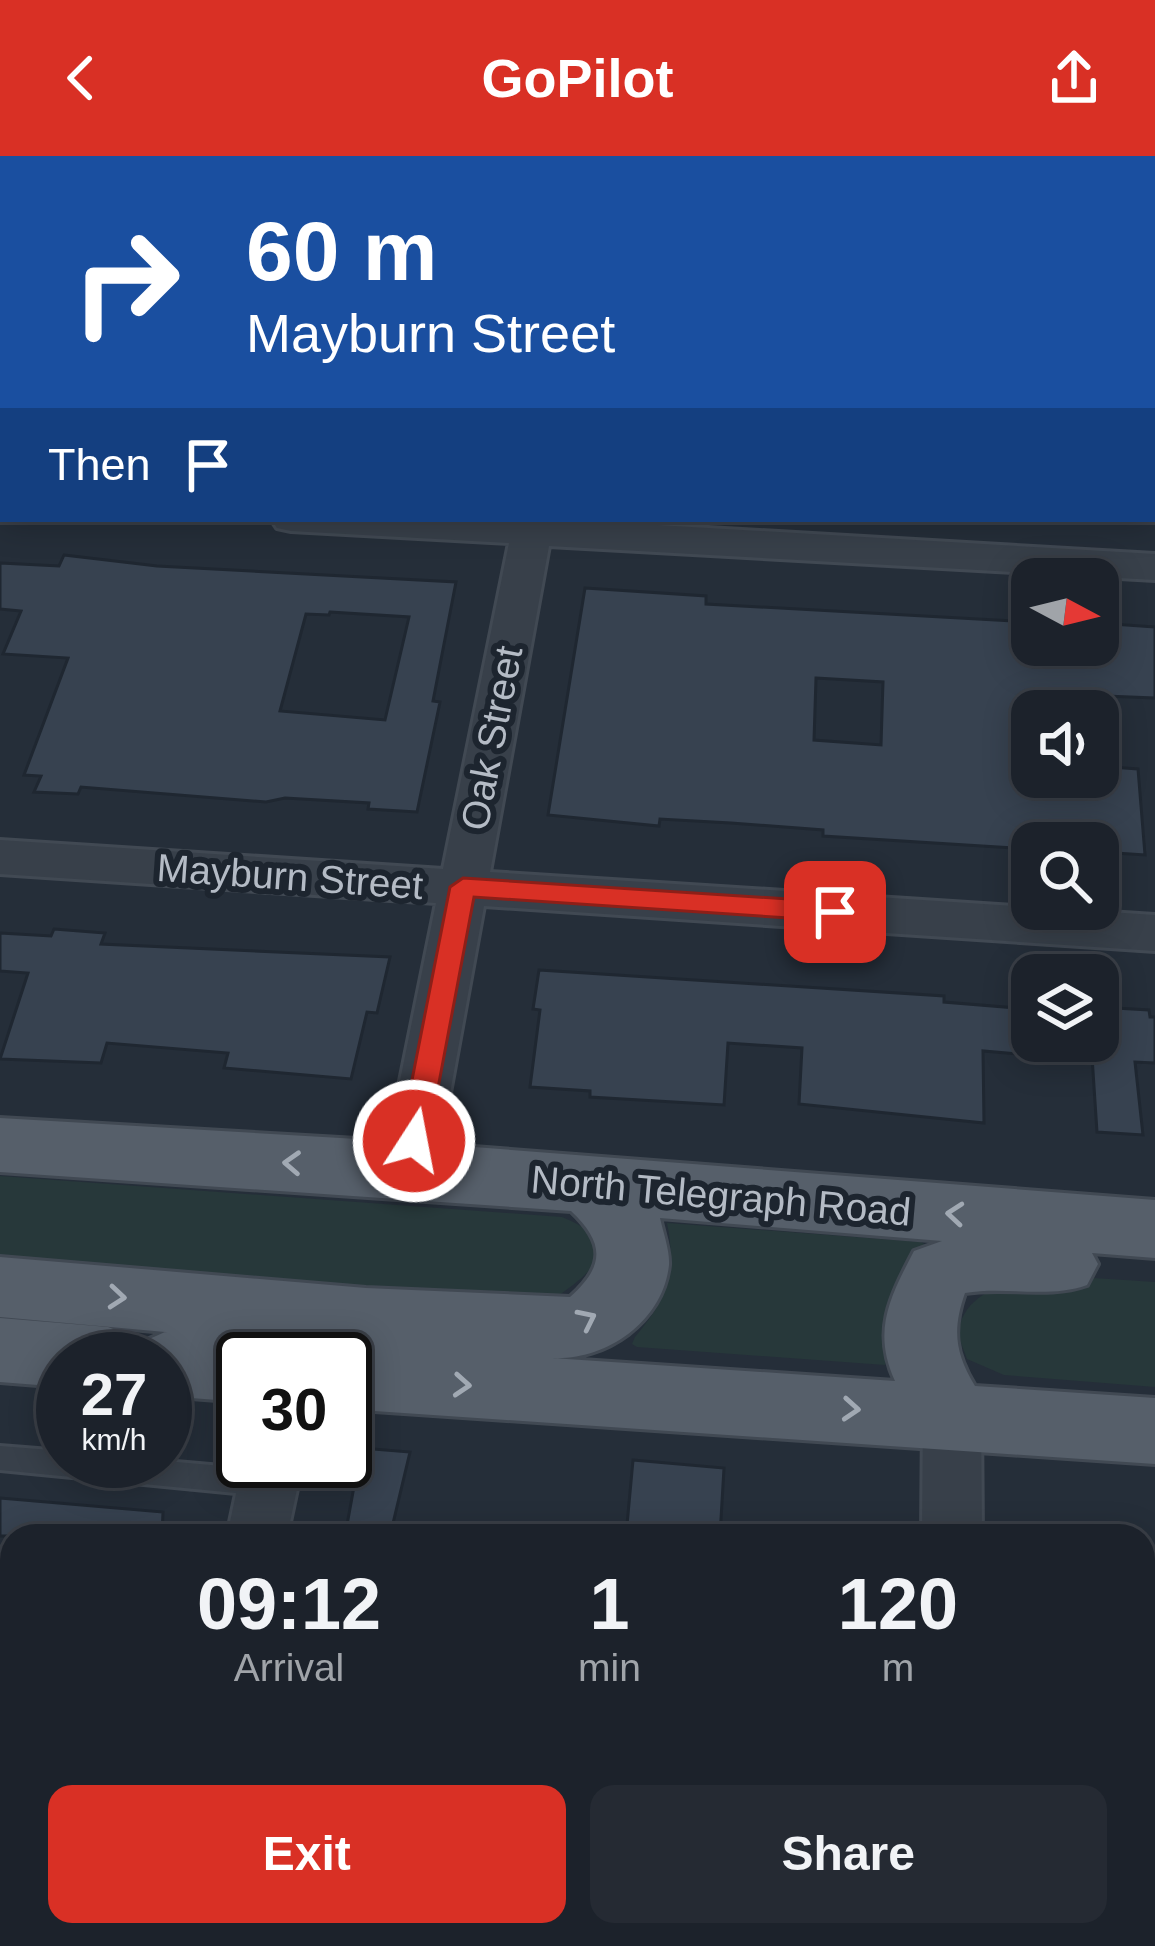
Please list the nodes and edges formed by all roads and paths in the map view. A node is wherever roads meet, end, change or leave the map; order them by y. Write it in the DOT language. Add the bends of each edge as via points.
graph roads {
  1 [pos="394,522"];
  2 [pos="532,526"];
  3 [pos="1155,566"];
  4 [pos="0,856"];
  5 [pos="463,887"];
  6 [pos="1155,933"];
  7 [pos="0,1145"];
  8 [pos="409,1170"];
  9 [pos="588,1184"];
  10 [pos="1155,1229"];
  11 [pos="1155,1270"];
  12 [pos="0,1287"];
  13 [pos="0,1350"];
  14 [pos="36,1353"];
  15 [pos="372,1379"];
  16 [pos="952,1416"];
  17 [pos="1155,1431"];
  18 [pos="0,1458"];
  19 [pos="266,1493"];
  20 [pos="952,1524"];
  1 -- 2 [label="street"];
  2 -- 3 [label="street"];
  2 -- 5 [label="street, Oak Street"];
  4 -- 5 [label="street, Mayburn Street"];
  5 -- 6 [label="street, Mayburn Street"];
  5 -- 8 [label="street, Oak Street"];
  8 -- 7 [label="main road, North Telegraph Road, one-way"];
  8 -- 9 [label="main road, North Telegraph Road"];
  10 -- 9 [label="main road, North Telegraph Road, one-way"];
  12 -- 9 [label="main road, one-way" via="570,1328 593,1321 622,1294 633,1265 625,1218"];
  11 -- 16 [label="main road" via="983,1260 939,1272 917,1326 919,1357"];
  13 -- 14 [label="main road"];
  15 -- 16 [label="main road, one-way"];
  16 -- 17 [label="main road"];
  16 -- 20 [label="street"];
  18 -- 19 [label="lane"];
}
